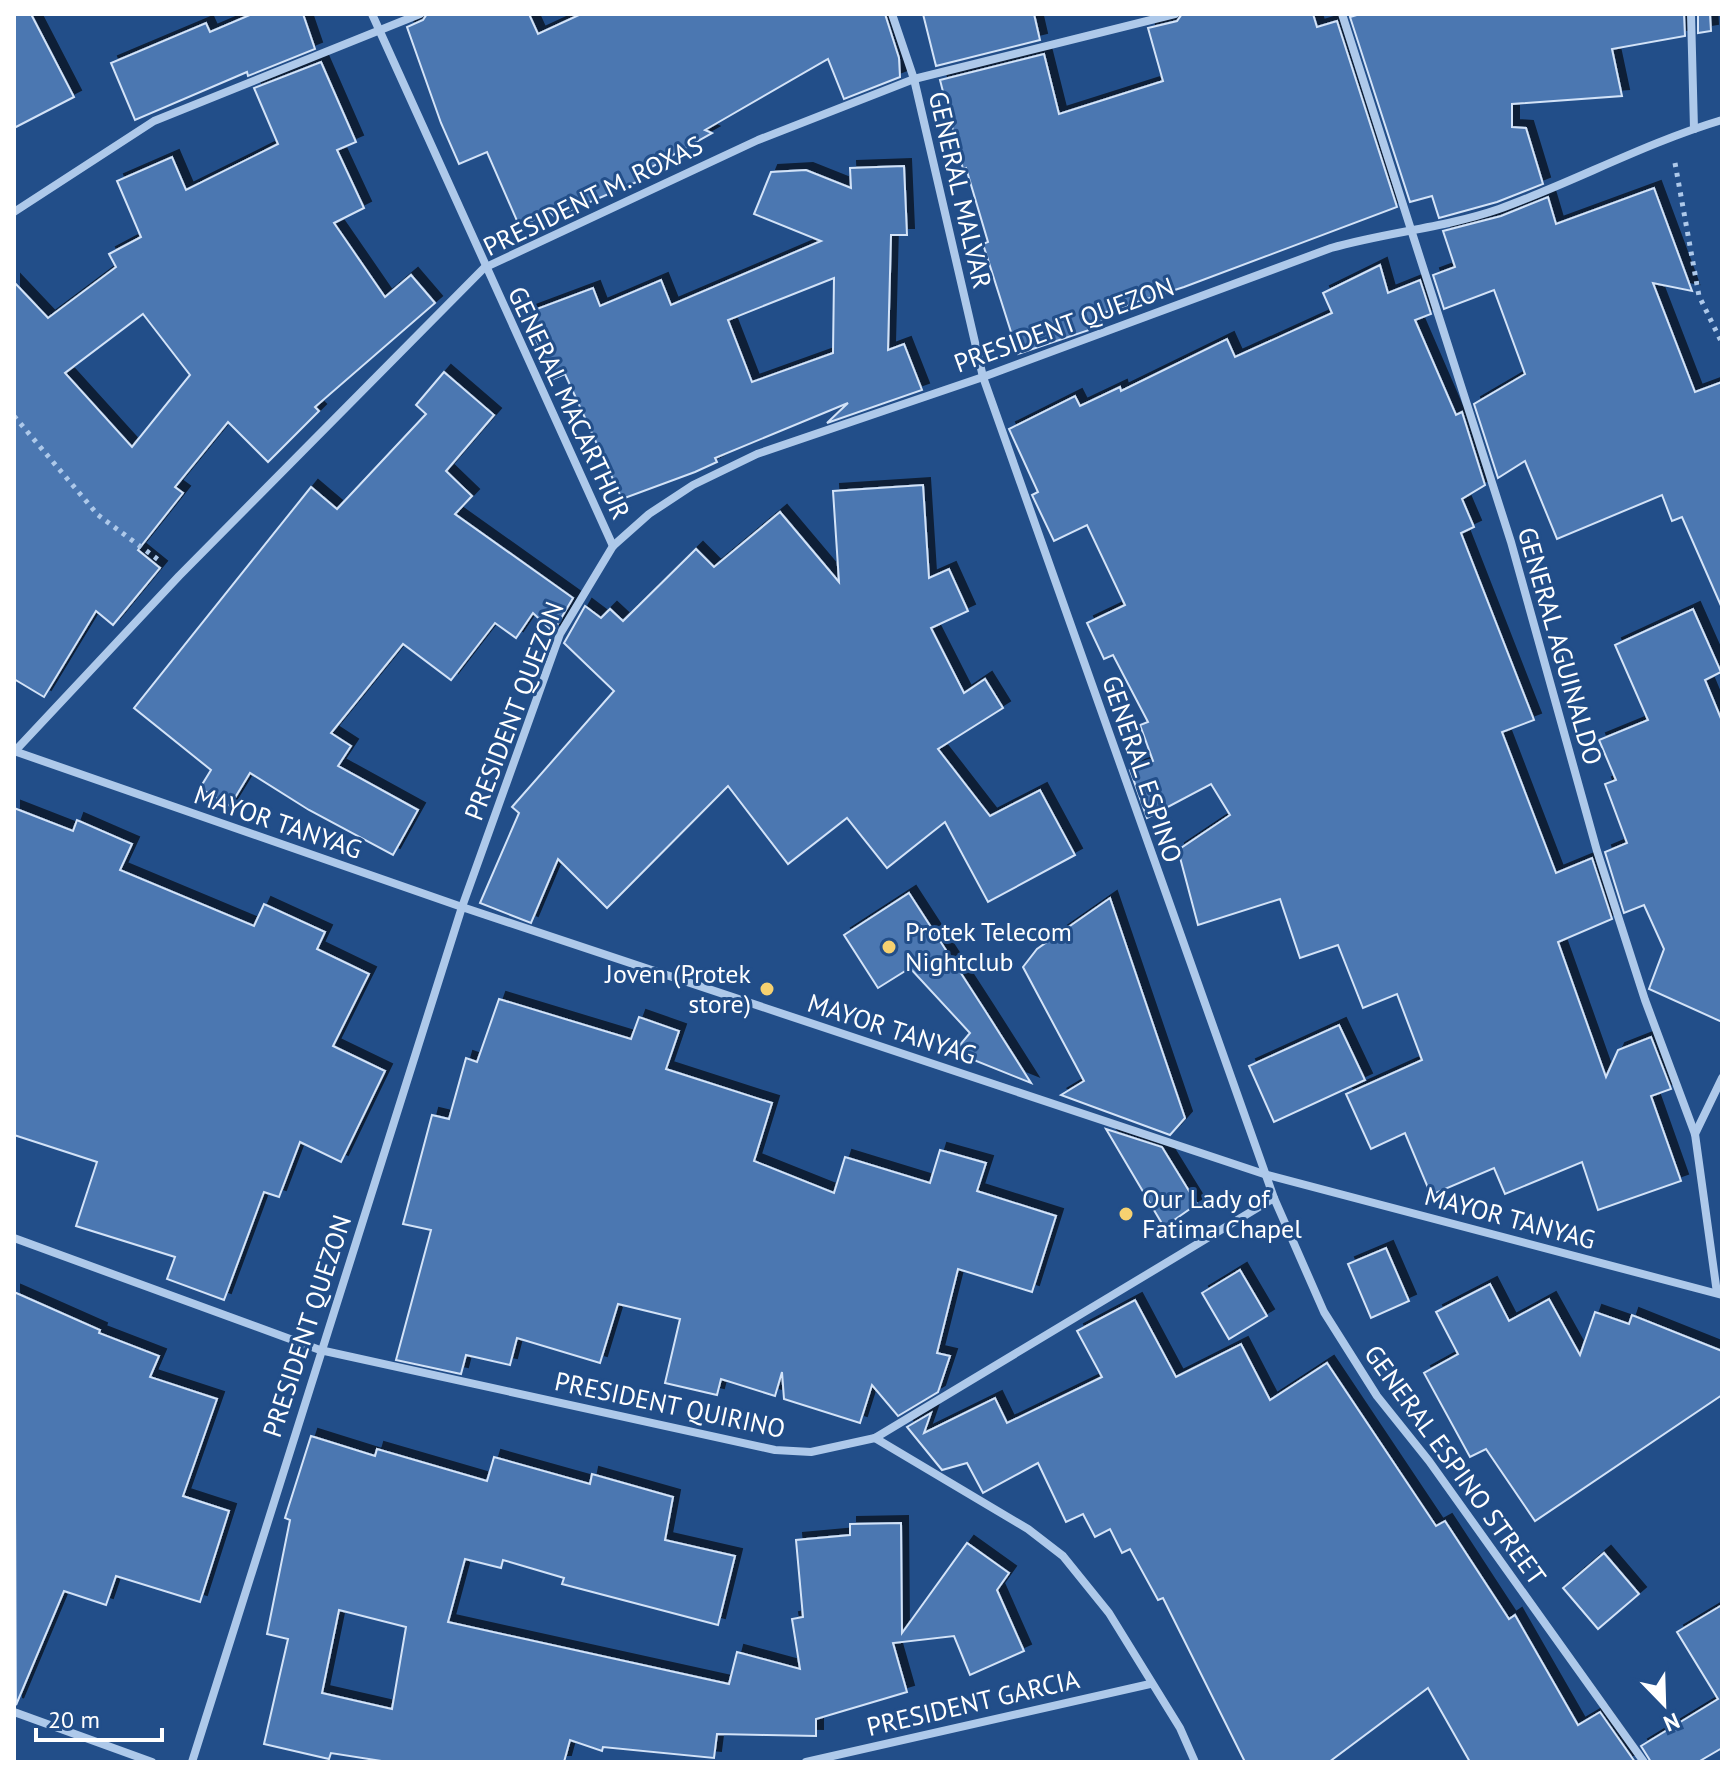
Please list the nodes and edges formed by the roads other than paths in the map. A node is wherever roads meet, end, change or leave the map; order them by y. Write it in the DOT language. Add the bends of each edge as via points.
graph roads {
  1 [pos="372,14"];
  2 [pos="420,14"];
  3 [pos="892,14"];
  4 [pos="1175,14"];
  5 [pos="1342,14"];
  6 [pos="1691,14"];
  7 [pos="379,31"];
  8 [pos="914,79"];
  9 [pos="1722,120"];
  10 [pos="1694,129"];
  11 [pos="14,212"];
  12 [pos="1411,231"];
  13 [pos="484,268"];
  14 [pos="983,377"];
  15 [pos="613,546"];
  16 [pos="14,751"];
  17 [pos="462,907"];
  18 [pos="1722,1078"];
  19 [pos="1695,1134"];
  20 [pos="1264,1174"];
  21 [pos="1274,1198"];
  22 [pos="14,1238"];
  23 [pos="1719,1294"];
  24 [pos="320,1350"];
  25 [pos="875,1438"];
  26 [pos="1150,1684"];
  27 [pos="14,1712"];
  28 [pos="840,1758"];
  29 [pos="152,1762"];
  30 [pos="192,1762"];
  31 [pos="806,1762"];
  32 [pos="1195,1762"];
  33 [pos="1644,1762"];
  1 -- 7 [label="street, GENERAL MACARTHUR"];
  2 -- 7 [label="street"];
  3 -- 8 [label="street, GENERAL MALVAR"];
  4 -- 8 [label="street, PRESIDENT M. ROXAS"];
  5 -- 12 [label="street, GENERAL AGUINALDO"];
  6 -- 10 [label="street"];
  7 -- 11 [label="street" via="154,121"];
  7 -- 13 [label="street, GENERAL MACARTHUR"];
  8 -- 13 [label="street, PRESIDENT M. ROXAS" via="758,140"];
  8 -- 14 [label="street, GENERAL MALVAR"];
  9 -- 10 [label="street, PRESIDENT QUEZON"];
  10 -- 12 [label="street, PRESIDENT QUEZON" via="1501,208"];
  12 -- 14 [label="street, PRESIDENT QUEZON" via="1331,248"];
  12 -- 19 [label="street, GENERAL AGUINALDO" via="1511,542 1597,851"];
  13 -- 15 [label="street, GENERAL MACARTHUR"];
  13 -- 16 [label="street, PRESIDENT M. ROXAS"];
  14 -- 15 [label="street, PRESIDENT QUEZON" via="757,454 693,485"];
  14 -- 20 [label="street, GENERAL ESPINO"];
  15 -- 17 [label="street, PRESIDENT QUEZON" via="560,634"];
  16 -- 17 [label="street, MAYOR TANYAG"];
  17 -- 20 [label="street, MAYOR TANYAG"];
  17 -- 24 [label="street, PRESIDENT QUEZON"];
  18 -- 19 [label="street"];
  19 -- 23 [label="street, GENERAL AGUINALDO"];
  20 -- 21 [label="street, GENERAL ESPINO STREET"];
  20 -- 23 [label="street, MAYOR TANYAG"];
  21 -- 25 [label="street, PRESIDENT QUIRINO"];
  21 -- 33 [label="street, GENERAL ESPINO STREET" via="1324,1312 1377,1396"];
  22 -- 24 [label="street, PRESIDENT QUIRINO"];
  24 -- 25 [label="street, PRESIDENT QUIRINO" via="775,1450 811,1452"];
  24 -- 30 [label="street, PRESIDENT QUEZON"];
  25 -- 26 [label="street" via="1028,1529 1063,1556 1109,1613"];
  26 -- 28 [label="street, PRESIDENT GARCIA"];
  26 -- 32 [label="street"];
  27 -- 29 [label="street"];
  28 -- 31 [label="street, PRESIDENT GARCIA"];
}
